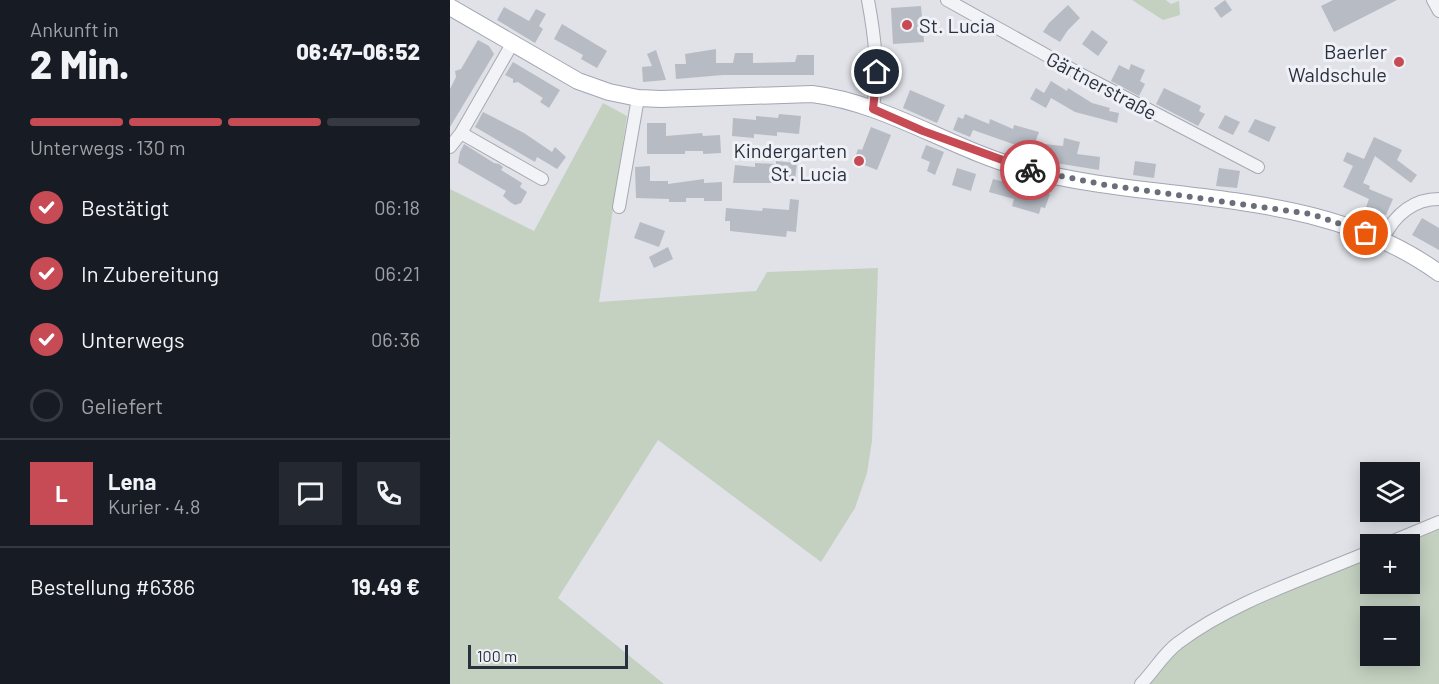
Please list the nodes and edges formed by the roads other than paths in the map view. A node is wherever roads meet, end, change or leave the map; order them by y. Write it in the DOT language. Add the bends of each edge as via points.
graph roads {
  1 [pos="868,0"];
  2 [pos="947,0"];
  3 [pos="1433,0"];
  4 [pos="450,8"];
  5 [pos="1439,11"];
  6 [pos="512,44"];
  7 [pos="638,98"];
  8 [pos="873,109"];
  9 [pos="462,133"];
  10 [pos="450,147"];
  11 [pos="1258,167"];
  12 [pos="542,179"];
  13 [pos="1439,199"];
  14 [pos="619,207"];
  15 [pos="1382,240"];
  16 [pos="1439,273"];
  17 [pos="1439,522"];
  18 [pos="1410,534"];
  19 [pos="1360,556"];
  20 [pos="1141,684"];
  1 -- 8 [label="street" via="878,60"];
  2 -- 11 [label="street, Gärtnerstraße"];
  3 -- 5 [label="street"];
  4 -- 6 [label="main road"];
  6 -- 7 [label="main road" via="578,81"];
  6 -- 9 [label="street"];
  7 -- 8 [label="main road" via="812,94"];
  7 -- 14 [label="street"];
  8 -- 15 [label="main road" via="1021,168 1106,185 1311,214"];
  9 -- 10 [label="street"];
  9 -- 12 [label="street"];
  13 -- 15 [label="street" via="1412,203 1387,228"];
  15 -- 16 [label="main road"];
  17 -- 18 [label="street"];
  19 -- 20 [label="street" via="1235,608 1200,628 1175,645"];
}
